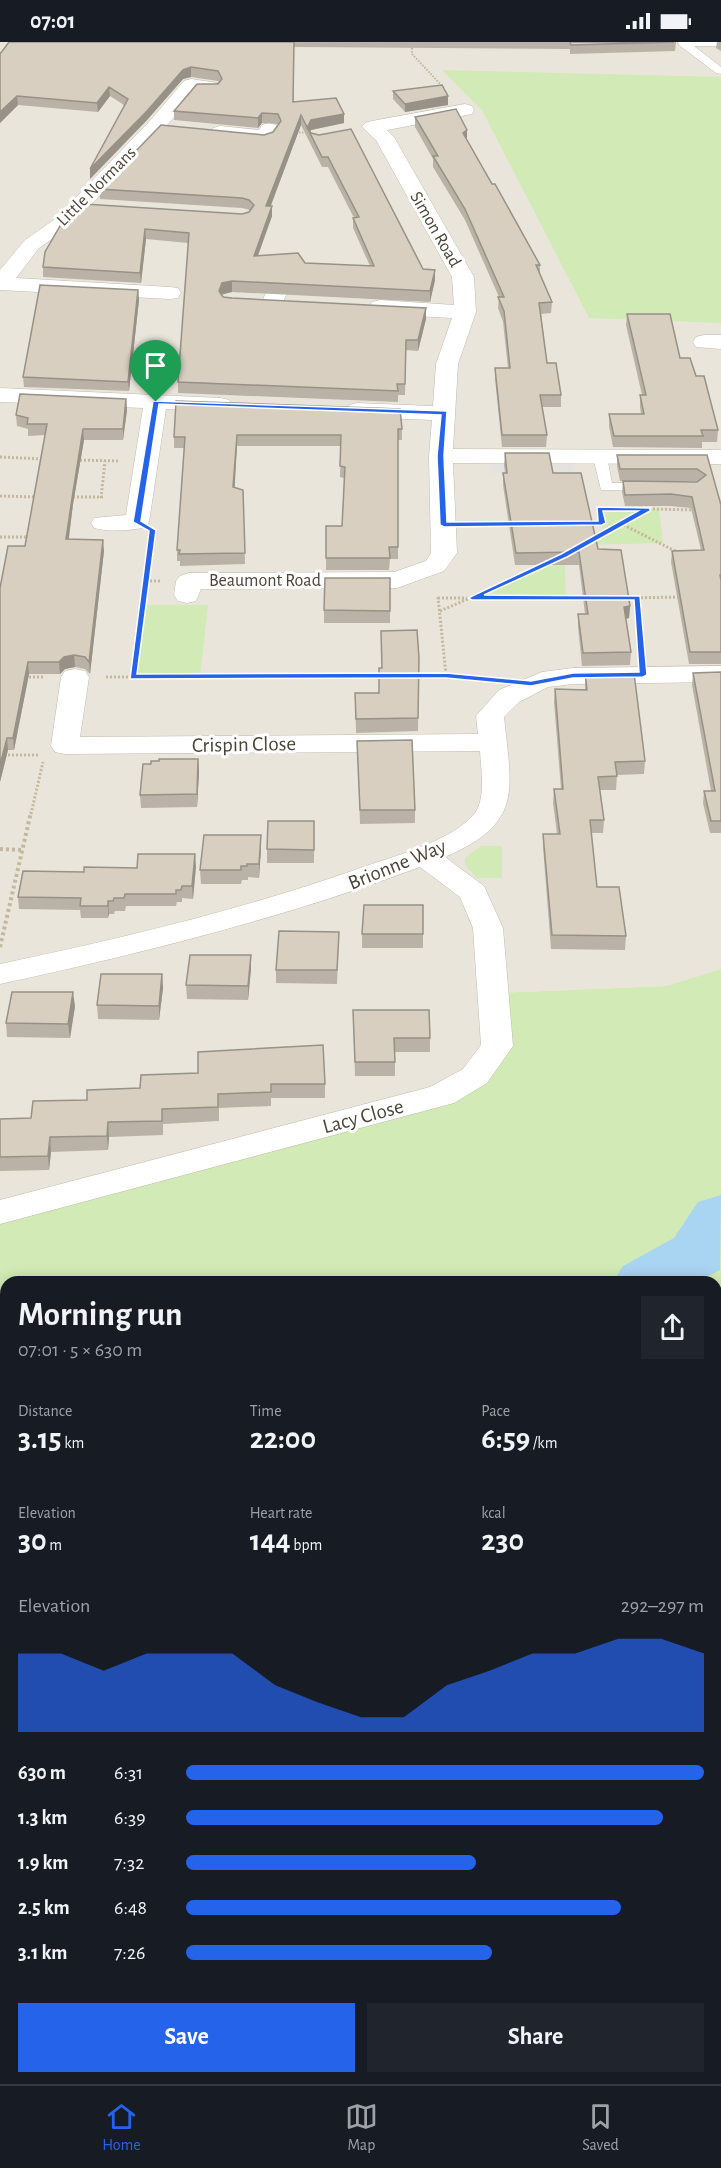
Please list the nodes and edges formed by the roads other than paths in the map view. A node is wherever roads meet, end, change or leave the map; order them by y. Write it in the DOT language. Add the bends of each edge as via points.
graph roads {
  1 [pos="683,43"];
  2 [pos="721,43"];
  3 [pos="720,71"];
  4 [pos="211,87"];
  5 [pos="465,110"];
  6 [pos="156,126"];
  7 [pos="372,127"];
  8 [pos="178,128"];
  9 [pos="269,129"];
  10 [pos="201,130"];
  11 [pos="351,131"];
  12 [pos="79,206"];
  13 [pos="103,207"];
  14 [pos="0,284"];
  15 [pos="170,293"];
  16 [pos="268,297"];
  17 [pos="296,303"];
  18 [pos="363,306"];
  19 [pos="465,312"];
  20 [pos="0,395"];
  21 [pos="156,402"];
  22 [pos="248,406"];
  23 [pos="341,409"];
  24 [pos="445,413"];
  25 [pos="441,456"];
  26 [pos="600,457"];
  27 [pos="721,457"];
  28 [pos="662,487"];
  29 [pos="103,523"];
  30 [pos="187,595"];
  31 [pos="721,674"];
  32 [pos="75,677"];
  33 [pos="492,742"];
  34 [pos="424,856"];
  35 [pos="0,974"];
  36 [pos="0,1212"];
  1 -- 2 [label="lane"];
  1 -- 3 [label="lane"];
  4 -- 6 [label="street, Little Normans" via="181,85"];
  5 -- 7 [label="street"];
  6 -- 8 [label="street"];
  6 -- 12 [label="street, Little Normans"];
  7 -- 11 [label="street"];
  7 -- 19 [label="street, Simon Road" via="384,136 463,277"];
  9 -- 10 [label="street" via="264,136"];
  12 -- 13 [label="street"];
  12 -- 14 [label="street, Little Normans" via="32,244"];
  14 -- 15 [label="street" via="146,297"];
  16 -- 17 [label="street"];
  18 -- 19 [label="street"];
  19 -- 24 [label="street, Simon Road" via="447,364"];
  20 -- 21 [label="street"];
  21 -- 22 [label="street"];
  21 -- 29 [label="street" via="137,522"];
  23 -- 24 [label="street"];
  24 -- 25 [label="street"];
  25 -- 26 [label="street"];
  25 -- 30 [label="street, Beaumont Road" via="444,553 435,566 398,580 189,581"];
  26 -- 27 [label="street"];
  26 -- 28 [label="lane" via="606,487"];
  31 -- 33 [label="street, Brionne Way" via="573,675 531,683 509,696 490,716"];
  32 -- 33 [label="street, Crispin Close" via="65,746"];
  33 -- 34 [label="street, Brionne Way" via="495,799 489,815 451,843"];
  34 -- 35 [label="street, Brionne Way" via="267,911 154,941"];
  34 -- 36 [label="street, Lacy Close" via="473,892 488,928 497,1046 475,1076 442,1095"];
}
